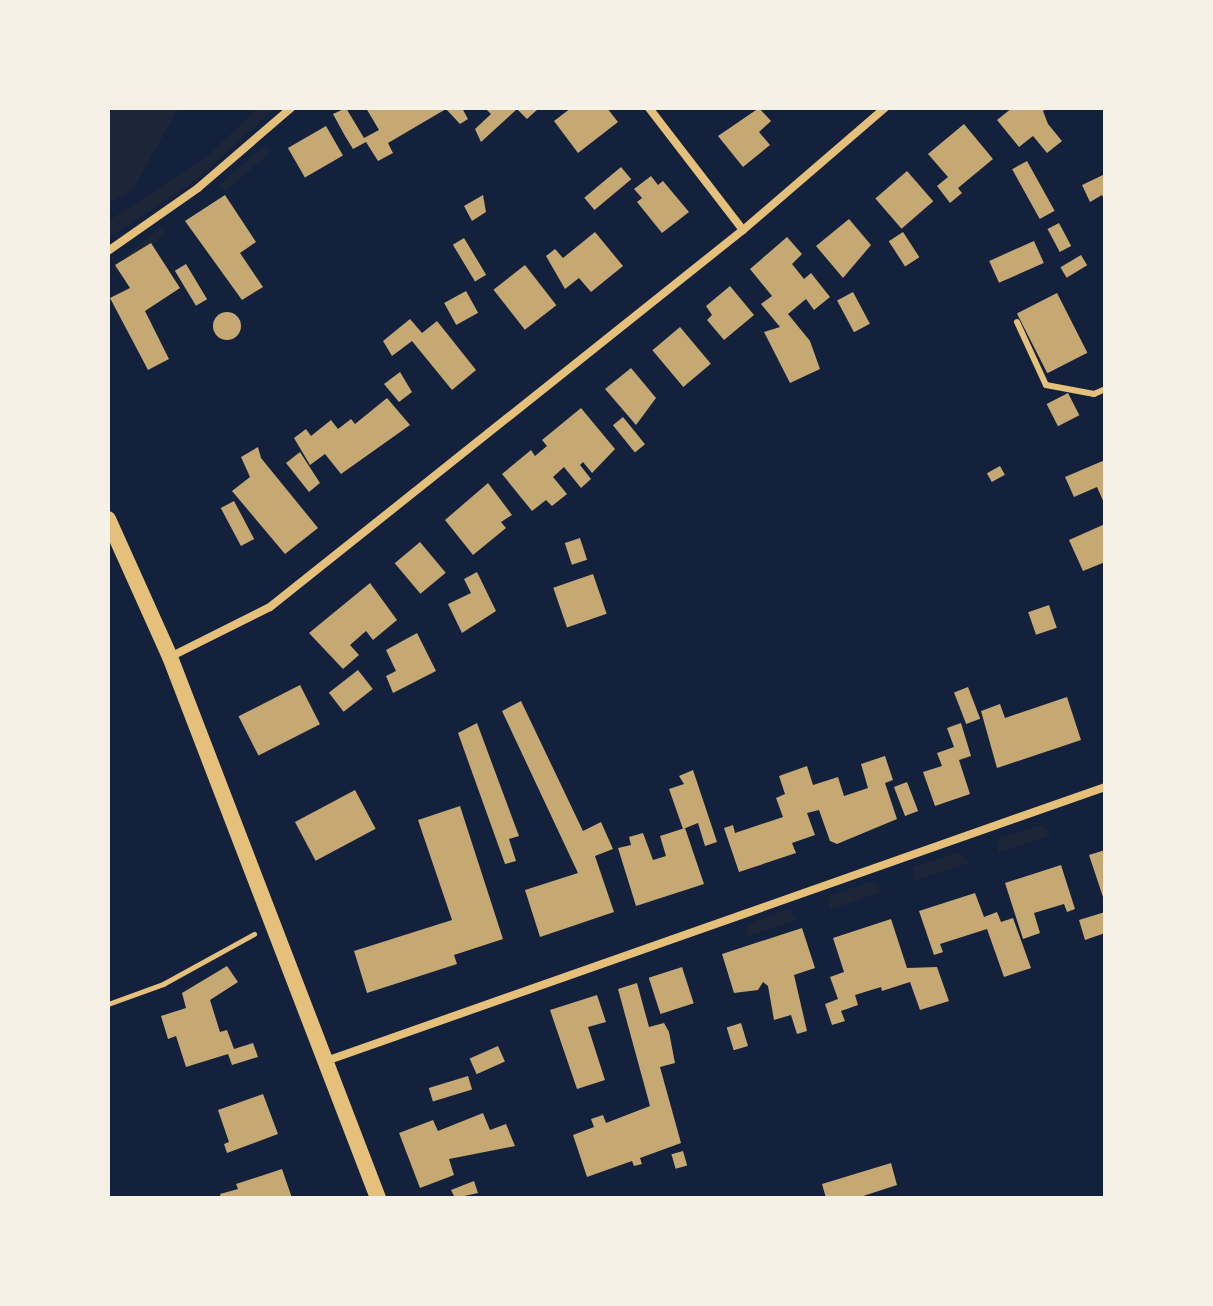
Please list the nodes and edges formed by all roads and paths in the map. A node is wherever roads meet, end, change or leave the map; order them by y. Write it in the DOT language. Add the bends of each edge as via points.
graph roads {
  1 [pos="291,108"];
  2 [pos="649,108"];
  3 [pos="885,108"];
  4 [pos="743,230"];
  5 [pos="108,251"];
  6 [pos="1017,322"];
  7 [pos="1105,389"];
  8 [pos="108,519"];
  9 [pos="170,657"];
  10 [pos="1105,787"];
  11 [pos="274,926"];
  12 [pos="108,1004"];
  13 [pos="326,1061"];
  14 [pos="378,1198"];
  1 -- 5 [label="street" via="198,188"];
  2 -- 4 [label="street"];
  3 -- 4 [label="street"];
  4 -- 9 [label="street" via="270,607"];
  6 -- 7 [label="lane" via="1046,385 1094,394"];
  8 -- 9 [label="main road"];
  9 -- 11 [label="main road"];
  10 -- 13 [label="street"];
  11 -- 12 [label="path" via="163,984"];
  11 -- 13 [label="main road"];
  13 -- 14 [label="main road"];
}
